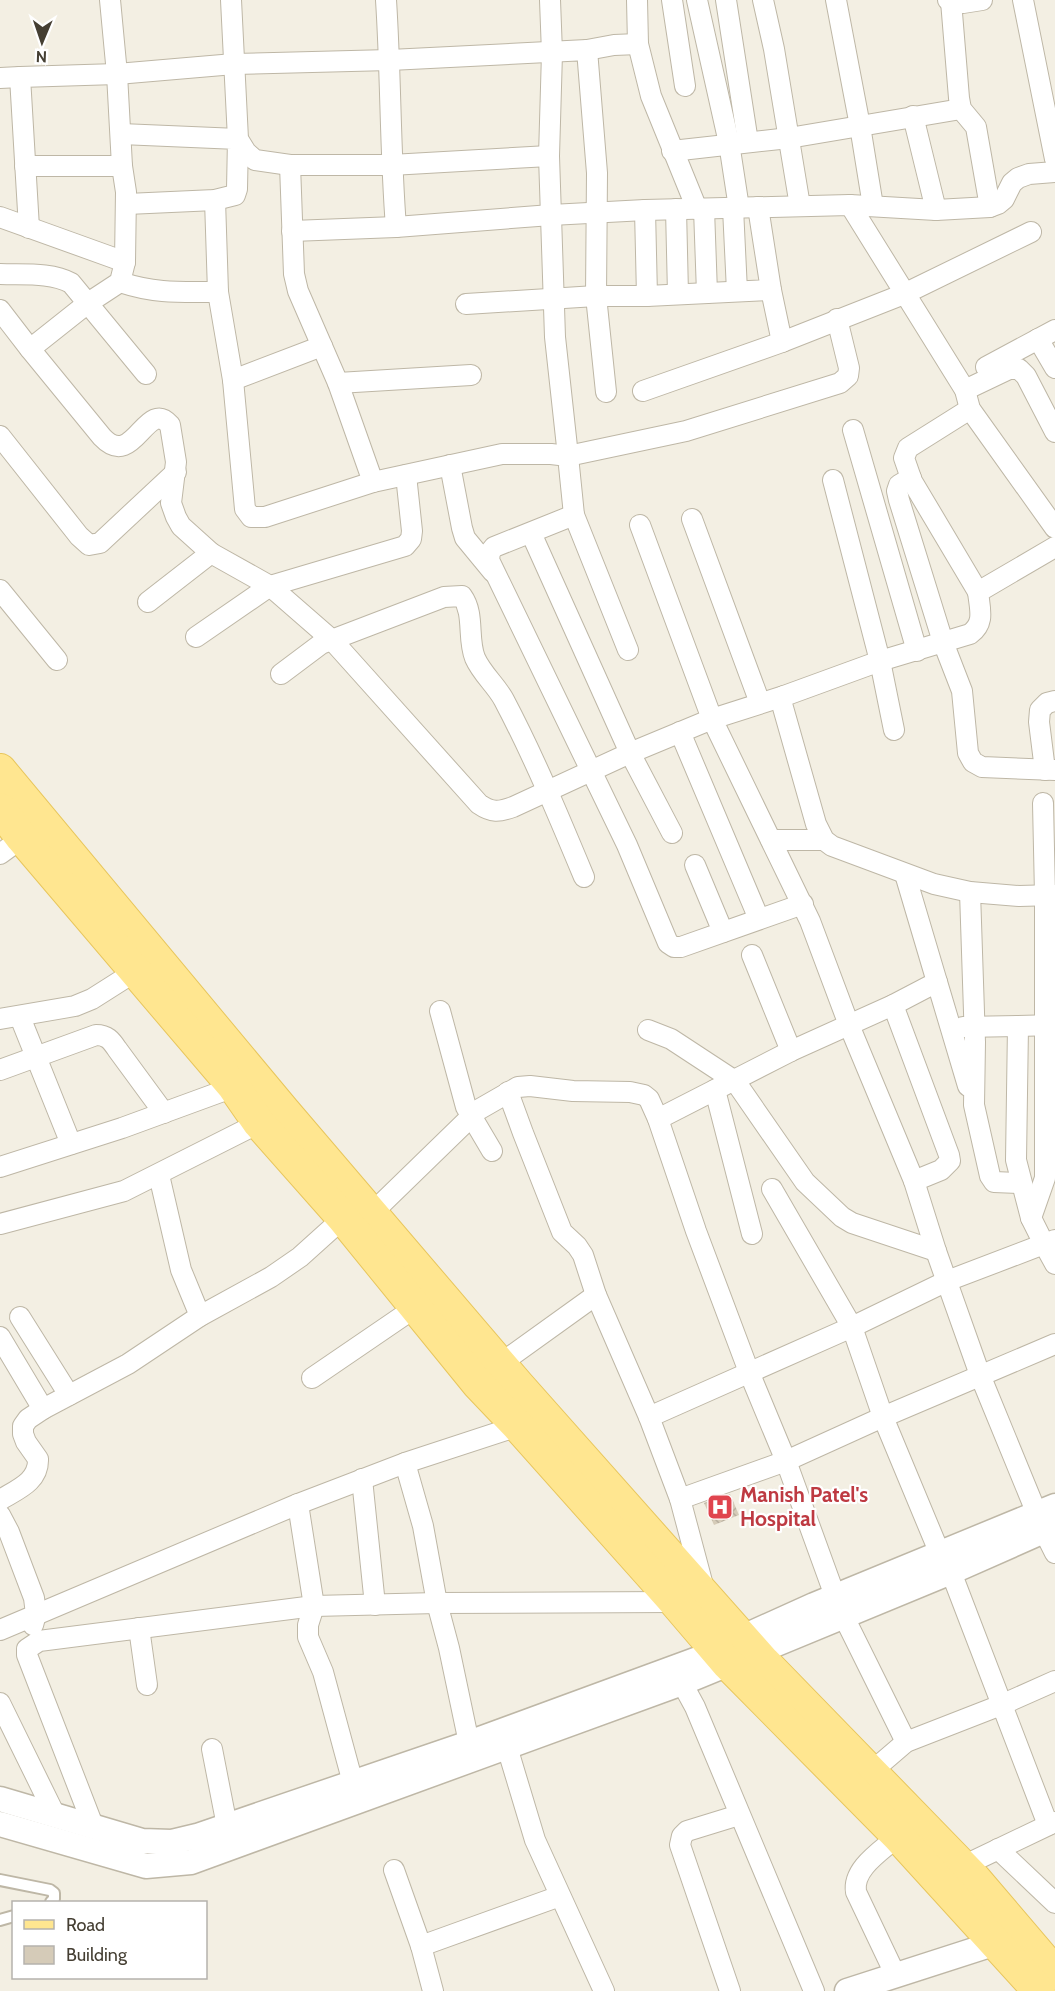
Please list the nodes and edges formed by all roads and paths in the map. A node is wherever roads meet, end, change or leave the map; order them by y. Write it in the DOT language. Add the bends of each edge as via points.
graph roads {
  1 [pos="110,0"];
  2 [pos="231,0"];
  3 [pos="386,0"];
  4 [pos="550,0"];
  5 [pos="637,0"];
  6 [pos="672,0"];
  7 [pos="697,0"];
  8 [pos="726,0"];
  9 [pos="763,0"];
  10 [pos="836,0"];
  11 [pos="982,0"];
  12 [pos="1023,0"];
  13 [pos="950,1"];
  14 [pos="638,44"];
  15 [pos="587,50"];
  16 [pos="552,53"];
  17 [pos="390,60"];
  18 [pos="234,64"];
  19 [pos="117,74"];
  20 [pos="20,77"];
  21 [pos="0,78"];
  22 [pos="685,86"];
  23 [pos="961,109"];
  24 [pos="913,116"];
  25 [pos="860,126"];
  26 [pos="121,134"];
  27 [pos="789,138"];
  28 [pos="238,139"];
  29 [pos="748,142"];
  30 [pos="729,143"];
  31 [pos="672,151"];
  32 [pos="549,156"];
  33 [pos="1055,159"];
  34 [pos="290,165"];
  35 [pos="391,165"];
  36 [pos="25,166"];
  37 [pos="122,166"];
  38 [pos="1055,172"];
  39 [pos="214,200"];
  40 [pos="127,204"];
  41 [pos="850,205"];
  42 [pos="800,206"];
  43 [pos="873,206"];
  44 [pos="990,207"];
  45 [pos="743,208"];
  46 [pos="676,209"];
  47 [pos="700,209"];
  48 [pos="645,210"];
  49 [pos="936,210"];
  50 [pos="596,213"];
  51 [pos="551,215"];
  52 [pos="0,218"];
  53 [pos="396,227"];
  54 [pos="29,228"];
  55 [pos="292,231"];
  56 [pos="1031,232"];
  57 [pos="125,262"];
  58 [pos="0,274"];
  59 [pos="120,282"];
  60 [pos="771,290"];
  61 [pos="218,291"];
  62 [pos="737,291"];
  63 [pos="708,293"];
  64 [pos="678,294"];
  65 [pos="904,294"];
  66 [pos="596,296"];
  67 [pos="647,296"];
  68 [pos="555,300"];
  69 [pos="88,303"];
  70 [pos="466,304"];
  71 [pos="0,310"];
  72 [pos="837,319"];
  73 [pos="1047,334"];
  74 [pos="782,342"];
  75 [pos="322,346"];
  76 [pos="30,350"];
  77 [pos="1055,368"];
  78 [pos="146,374"];
  79 [pos="471,375"];
  80 [pos="233,380"];
  81 [pos="338,383"];
  82 [pos="962,386"];
  83 [pos="606,392"];
  84 [pos="643,392"];
  85 [pos="970,409"];
  86 [pos="854,430"];
  87 [pos="1055,432"];
  88 [pos="0,436"];
  89 [pos="568,456"];
  90 [pos="450,465"];
  91 [pos="176,472"];
  92 [pos="406,475"];
  93 [pos="910,478"];
  94 [pos="833,480"];
  95 [pos="373,482"];
  96 [pos="573,515"];
  97 [pos="692,519"];
  98 [pos="640,525"];
  99 [pos="1055,528"];
  100 [pos="531,533"];
  101 [pos="1055,547"];
  102 [pos="211,553"];
  103 [pos="495,574"];
  104 [pos="270,586"];
  105 [pos="0,590"];
  106 [pos="978,592"];
  107 [pos="148,602"];
  108 [pos="196,637"];
  109 [pos="332,639"];
  110 [pos="943,642"];
  111 [pos="628,650"];
  112 [pos="916,651"];
  113 [pos="57,660"];
  114 [pos="880,661"];
  115 [pos="281,674"];
  116 [pos="784,696"];
  117 [pos="1055,701"];
  118 [pos="760,703"];
  119 [pos="712,719"];
  120 [pos="894,730"];
  121 [pos="680,732"];
  122 [pos="630,753"];
  123 [pos="0,770"];
  124 [pos="1050,770"];
  125 [pos="591,771"];
  126 [pos="548,790"];
  127 [pos="1043,803"];
  128 [pos="0,809"];
  129 [pos="672,833"];
  130 [pos="771,840"];
  131 [pos="824,840"];
  132 [pos="11,846"];
  133 [pos="695,865"];
  134 [pos="905,874"];
  135 [pos="584,877"];
  136 [pos="970,892"];
  137 [pos="1050,895"];
  138 [pos="803,904"];
  139 [pos="759,920"];
  140 [pos="723,932"];
  141 [pos="752,955"];
  142 [pos="147,965"];
  143 [pos="937,982"];
  144 [pos="893,1005"];
  145 [pos="440,1011"];
  146 [pos="20,1017"];
  147 [pos="0,1020"];
  148 [pos="849,1025"];
  149 [pos="1050,1025"];
  150 [pos="1018,1026"];
  151 [pos="974,1027"];
  152 [pos="951,1028"];
  153 [pos="648,1030"];
  154 [pos="791,1051"];
  155 [pos="37,1056"];
  156 [pos="0,1070"];
  157 [pos="735,1081"];
  158 [pos="234,1087"];
  159 [pos="715,1090"];
  160 [pos="508,1092"];
  161 [pos="974,1105"];
  162 [pos="164,1113"];
  163 [pos="271,1117"];
  164 [pos="471,1117"];
  165 [pos="658,1119"];
  166 [pos="71,1144"];
  167 [pos="492,1151"];
  168 [pos="0,1167"];
  169 [pos="159,1175"];
  170 [pos="914,1181"];
  171 [pos="1021,1183"];
  172 [pos="772,1189"];
  173 [pos="359,1211"];
  174 [pos="1031,1218"];
  175 [pos="0,1224"];
  176 [pos="752,1234"];
  177 [pos="1049,1242"];
  178 [pos="936,1251"];
  179 [pos="1055,1264"];
  180 [pos="947,1281"];
  181 [pos="596,1294"];
  182 [pos="416,1307"];
  183 [pos="200,1316"];
  184 [pos="20,1317"];
  185 [pos="852,1327"];
  186 [pos="0,1337"];
  187 [pos="1055,1344"];
  188 [pos="500,1364"];
  189 [pos="748,1372"];
  190 [pos="980,1375"];
  191 [pos="312,1378"];
  192 [pos="69,1395"];
  193 [pos="43,1409"];
  194 [pos="649,1417"];
  195 [pos="883,1418"];
  196 [pos="518,1426"];
  197 [pos="786,1461"];
  198 [pos="405,1463"];
  199 [pos="362,1479"];
  200 [pos="680,1499"];
  201 [pos="0,1500"];
  202 [pos="298,1504"];
  203 [pos="0,1515"];
  204 [pos="1048,1519"];
  205 [pos="1055,1553"];
  206 [pos="946,1563"];
  207 [pos="705,1594"];
  208 [pos="675,1602"];
  209 [pos="437,1603"];
  210 [pos="375,1605"];
  211 [pos="314,1606"];
  212 [pos="840,1606"];
  213 [pos="36,1614"];
  214 [pos="139,1628"];
  215 [pos="0,1630"];
  216 [pos="27,1649"];
  217 [pos="736,1652"];
  218 [pos="1055,1681"];
  219 [pos="682,1683"];
  220 [pos="147,1685"];
  221 [pos="0,1703"];
  222 [pos="1001,1705"];
  223 [pos="906,1742"];
  224 [pos="469,1743"];
  225 [pos="507,1747"];
  226 [pos="212,1749"];
  227 [pos="861,1781"];
  228 [pos="353,1783"];
  229 [pos="0,1799"];
  230 [pos="740,1815"];
  231 [pos="56,1817"];
  232 [pos="1052,1823"];
  233 [pos="0,1824"];
  234 [pos="227,1826"];
  235 [pos="94,1828"];
  236 [pos="898,1836"];
  237 [pos="998,1849"];
  238 [pos="963,1866"];
  239 [pos="394,1870"];
  240 [pos="0,1880"];
  241 [pos="560,1896"];
  242 [pos="52,1901"];
  243 [pos="1055,1903"];
  244 [pos="996,1942"];
  245 [pos="421,1946"];
  246 [pos="1055,1973"];
  247 [pos="895,1974"];
  248 [pos="433,1991"];
  249 [pos="604,1991"];
  250 [pos="730,1991"];
  251 [pos="814,1991"];
  252 [pos="847,1991"];
  253 [pos="1039,1991"];
  1 -- 19 [label="street"];
  2 -- 18 [label="street"];
  3 -- 17 [label="street"];
  4 -- 16 [label="street"];
  5 -- 14 [label="street"];
  6 -- 22 [label="street"];
  7 -- 30 [label="street"];
  8 -- 29 [label="street"];
  9 -- 27 [label="street"];
  10 -- 25 [label="street"];
  11 -- 13 [label="street"];
  12 -- 33 [label="street"];
  13 -- 23 [label="street"];
  14 -- 15 [label="street"];
  14 -- 31 [label="street" via="651,96"];
  15 -- 16 [label="street"];
  15 -- 50 [label="street" via="597,173"];
  16 -- 17 [label="street"];
  16 -- 32 [label="street"];
  17 -- 18 [label="street"];
  17 -- 35 [label="street"];
  18 -- 19 [label="street"];
  18 -- 28 [label="street"];
  19 -- 20 [label="street"];
  19 -- 26 [label="street"];
  20 -- 21 [label="street"];
  20 -- 36 [label="street"];
  23 -- 24 [label="street"];
  23 -- 44 [label="street" via="976,127"];
  24 -- 25 [label="street"];
  24 -- 49 [label="street"];
  25 -- 27 [label="street"];
  25 -- 43 [label="street"];
  26 -- 28 [label="street"];
  26 -- 37 [label="street"];
  27 -- 29 [label="street"];
  27 -- 42 [label="street"];
  28 -- 34 [label="street" via="255,160"];
  28 -- 39 [label="street" via="235,195"];
  29 -- 30 [label="street"];
  30 -- 31 [label="street"];
  30 -- 45 [label="street"];
  31 -- 47 [label="street"];
  32 -- 35 [label="street"];
  32 -- 51 [label="street"];
  34 -- 35 [label="street"];
  34 -- 55 [label="street"];
  35 -- 53 [label="street"];
  36 -- 37 [label="street"];
  36 -- 54 [label="street"];
  37 -- 40 [label="street"];
  38 -- 44 [label="street" via="1018,178 1004,199"];
  39 -- 40 [label="street"];
  39 -- 61 [label="street"];
  40 -- 57 [label="street"];
  41 -- 42 [label="street"];
  41 -- 43 [label="street"];
  41 -- 65 [label="street"];
  42 -- 45 [label="street"];
  43 -- 49 [label="street"];
  44 -- 49 [label="street"];
  45 -- 47 [label="street"];
  45 -- 60 [label="street"];
  45 -- 62 [label="street"];
  46 -- 47 [label="street"];
  46 -- 48 [label="street"];
  46 -- 64 [label="street"];
  47 -- 63 [label="street"];
  48 -- 50 [label="street"];
  48 -- 67 [label="street"];
  50 -- 51 [label="street"];
  50 -- 66 [label="street"];
  51 -- 53 [label="street"];
  51 -- 68 [label="street"];
  52 -- 54 [label="street"];
  53 -- 55 [label="street"];
  54 -- 57 [label="street"];
  55 -- 75 [label="street" via="298,291"];
  56 -- 65 [label="street"];
  57 -- 59 [label="street"];
  58 -- 69 [label="street" via="65,280"];
  59 -- 61 [label="street" via="159,292"];
  59 -- 69 [label="street"];
  60 -- 62 [label="street"];
  60 -- 74 [label="street"];
  61 -- 80 [label="street"];
  62 -- 63 [label="street"];
  63 -- 64 [label="street"];
  64 -- 67 [label="street"];
  65 -- 72 [label="street"];
  65 -- 82 [label="street"];
  66 -- 67 [label="street"];
  66 -- 68 [label="street"];
  66 -- 83 [label="street"];
  68 -- 70 [label="street"];
  68 -- 89 [label="street" via="555,337"];
  69 -- 76 [label="street"];
  69 -- 78 [label="street"];
  71 -- 76 [label="street"];
  72 -- 74 [label="street"];
  72 -- 89 [label="street" via="849,368 848,376 840,384 686,431"];
  73 -- 77 [label="street"];
  73 -- 82 [label="street"];
  74 -- 84 [label="street"];
  75 -- 80 [label="street"];
  75 -- 81 [label="street"];
  76 -- 91 [label="street" via="114,447 127,444 155,419 166,420 172,433"];
  79 -- 81 [label="street"];
  80 -- 95 [label="street" via="245,508 251,517 265,518"];
  81 -- 95 [label="street"];
  82 -- 85 [label="street"];
  82 -- 87 [label="street" via="1019,369"];
  85 -- 93 [label="street" via="908,448 904,458"];
  85 -- 99 [label="street"];
  86 -- 112 [label="street"];
  88 -- 91 [label="street" via="90,545 100,543"];
  89 -- 90 [label="street" via="502,454"];
  89 -- 96 [label="street"];
  90 -- 92 [label="street"];
  90 -- 103 [label="street" via="465,538"];
  91 -- 102 [label="street" via="171,503 176,517"];
  92 -- 95 [label="street"];
  92 -- 104 [label="street" via="412,531 405,546"];
  93 -- 106 [label="street"];
  93 -- 110 [label="street" via="899,485 897,492"];
  94 -- 114 [label="street"];
  96 -- 100 [label="street"];
  96 -- 111 [label="street"];
  97 -- 118 [label="street"];
  98 -- 119 [label="street"];
  100 -- 103 [label="street" via="494,547 489,560"];
  100 -- 122 [label="street"];
  101 -- 106 [label="street"];
  102 -- 104 [label="street"];
  102 -- 107 [label="street"];
  103 -- 125 [label="street"];
  104 -- 108 [label="street"];
  104 -- 109 [label="street"];
  105 -- 113 [label="street"];
  106 -- 110 [label="street" via="981,621 977,629"];
  109 -- 115 [label="street"];
  109 -- 126 [label="street" via="489,812 501,812"];
  109 -- 126 [label="street" via="444,597 462,596 469,610 475,657 503,698"];
  110 -- 112 [label="street"];
  110 -- 124 [label="street" via="962,691 968,753 973,762 982,767"];
  112 -- 114 [label="street"];
  114 -- 116 [label="street"];
  114 -- 120 [label="street"];
  116 -- 118 [label="street"];
  116 -- 131 [label="street" via="782,704"];
  117 -- 124 [label="street" via="1040,710 1039,722"];
  118 -- 119 [label="street"];
  119 -- 121 [label="street"];
  119 -- 130 [label="street"];
  121 -- 122 [label="street"];
  121 -- 139 [label="street"];
  122 -- 125 [label="street"];
  122 -- 129 [label="street"];
  123 -- 142 [label="main road"];
  125 -- 126 [label="street"];
  125 -- 140 [label="street" via="627,844 668,944 681,947"];
  126 -- 135 [label="street"];
  127 -- 137 [label="street"];
  128 -- 132 [label="main road"];
  130 -- 131 [label="street"];
  130 -- 138 [label="street"];
  131 -- 134 [label="street" via="842,852"];
  132 -- 142 [label="main road"];
  133 -- 140 [label="street"];
  134 -- 136 [label="street"];
  134 -- 143 [label="street"];
  136 -- 137 [label="street"];
  136 -- 151 [label="street"];
  137 -- 149 [label="street"];
  138 -- 139 [label="street"];
  138 -- 148 [label="street"];
  139 -- 140 [label="street"];
  141 -- 154 [label="street"];
  142 -- 146 [label="street" via="75,1006"];
  142 -- 158 [label="main road"];
  142 -- 163 [label="main road"];
  143 -- 144 [label="street"];
  143 -- 152 [label="street"];
  144 -- 148 [label="street"];
  144 -- 170 [label="street" via="950,1161 941,1170"];
  145 -- 164 [label="street"];
  146 -- 147 [label="street"];
  146 -- 155 [label="street"];
  148 -- 154 [label="street"];
  148 -- 170 [label="street"];
  149 -- 150 [label="street"];
  149 -- 174 [label="street" via="1045,1178"];
  150 -- 151 [label="street"];
  150 -- 171 [label="street" via="1016,1160"];
  151 -- 152 [label="street"];
  151 -- 161 [label="street"];
  152 -- 161 [label="street"];
  153 -- 157 [label="street" via="671,1039"];
  154 -- 157 [label="street"];
  155 -- 156 [label="street"];
  155 -- 162 [label="street" via="103,1035 110,1039"];
  155 -- 166 [label="street"];
  157 -- 159 [label="street"];
  157 -- 178 [label="street" via="805,1182 842,1217"];
  158 -- 162 [label="street"];
  158 -- 163 [label="main road"];
  159 -- 165 [label="street"];
  159 -- 176 [label="street"];
  160 -- 164 [label="street"];
  160 -- 165 [label="street" via="530,1086 637,1093 649,1099"];
  160 -- 181 [label="street" via="562,1232 583,1255"];
  161 -- 171 [label="street" via="990,1176 1001,1184"];
  162 -- 166 [label="street"];
  163 -- 169 [label="street"];
  163 -- 173 [label="main road"];
  164 -- 167 [label="street"];
  164 -- 173 [label="street"];
  165 -- 189 [label="street"];
  166 -- 168 [label="street"];
  169 -- 175 [label="street" via="124,1191"];
  169 -- 183 [label="street" via="182,1270"];
  170 -- 178 [label="street"];
  171 -- 174 [label="street"];
  172 -- 185 [label="street"];
  173 -- 182 [label="main road"];
  173 -- 183 [label="street" via="286,1268"];
  173 -- 188 [label="main road"];
  174 -- 177 [label="street"];
  177 -- 179 [label="street"];
  177 -- 180 [label="street"];
  178 -- 180 [label="street"];
  180 -- 185 [label="street"];
  180 -- 190 [label="street"];
  181 -- 188 [label="street"];
  181 -- 194 [label="street"];
  182 -- 191 [label="street"];
  182 -- 196 [label="main road" via="478,1384"];
  183 -- 192 [label="street" via="128,1364"];
  184 -- 192 [label="street"];
  185 -- 189 [label="street"];
  185 -- 195 [label="street"];
  186 -- 193 [label="street"];
  187 -- 190 [label="street"];
  188 -- 207 [label="main road"];
  189 -- 194 [label="street"];
  189 -- 197 [label="street"];
  190 -- 195 [label="street"];
  190 -- 204 [label="street"];
  192 -- 193 [label="street"];
  193 -- 201 [label="street" via="23,1426 26,1442 38,1459 36,1474"];
  194 -- 200 [label="street"];
  195 -- 197 [label="street"];
  195 -- 206 [label="street"];
  196 -- 198 [label="street"];
  196 -- 208 [label="main road"];
  197 -- 200 [label="street"];
  197 -- 212 [label="street"];
  198 -- 199 [label="street"];
  198 -- 209 [label="street" via="423,1526"];
  199 -- 202 [label="street"];
  199 -- 210 [label="street"];
  200 -- 207 [label="street"];
  202 -- 211 [label="street"];
  202 -- 213 [label="street"];
  203 -- 213 [label="street" via="34,1598"];
  204 -- 205 [label="street"];
  204 -- 206 [label="street"];
  206 -- 212 [label="street"];
  206 -- 222 [label="street"];
  207 -- 217 [label="main road"];
  208 -- 209 [label="street"];
  208 -- 217 [label="main road"];
  209 -- 210 [label="street"];
  209 -- 224 [label="street"];
  210 -- 211 [label="street"];
  211 -- 214 [label="street"];
  211 -- 228 [label="street" via="308,1637 323,1672"];
  212 -- 217 [label="street"];
  212 -- 223 [label="street"];
  213 -- 215 [label="street"];
  213 -- 216 [label="street"];
  214 -- 216 [label="street" via="39,1641"];
  214 -- 220 [label="street"];
  216 -- 235 [label="street"];
  217 -- 219 [label="street"];
  217 -- 224 [label="street"];
  217 -- 227 [label="main road"];
  218 -- 222 [label="street"];
  219 -- 225 [label="street"];
  219 -- 230 [label="street"];
  221 -- 231 [label="street"];
  222 -- 223 [label="street"];
  222 -- 232 [label="street"];
  223 -- 227 [label="street"];
  224 -- 228 [label="street"];
  225 -- 233 [label="street" via="191,1862 146,1866"];
  225 -- 241 [label="street" via="535,1840"];
  226 -- 234 [label="street"];
  227 -- 236 [label="main road"];
  227 -- 238 [label="main road"];
  228 -- 234 [label="street"];
  229 -- 231 [label="street"];
  230 -- 250 [label="street" via="687,1831 680,1845"];
  230 -- 251 [label="street"];
  231 -- 235 [label="street"];
  232 -- 237 [label="street"];
  234 -- 235 [label="street" via="172,1842 142,1841"];
  236 -- 244 [label="main road"];
  236 -- 247 [label="street" via="862,1868 855,1885"];
  237 -- 238 [label="street"];
  237 -- 243 [label="street"];
  238 -- 246 [label="main road"];
  239 -- 245 [label="street"];
  240 -- 242 [label="lane" via="50,1890 54,1893"];
  241 -- 245 [label="street"];
  241 -- 249 [label="street"];
  244 -- 247 [label="street"];
  244 -- 253 [label="main road"];
  245 -- 248 [label="street"];
  247 -- 252 [label="street"];
}
